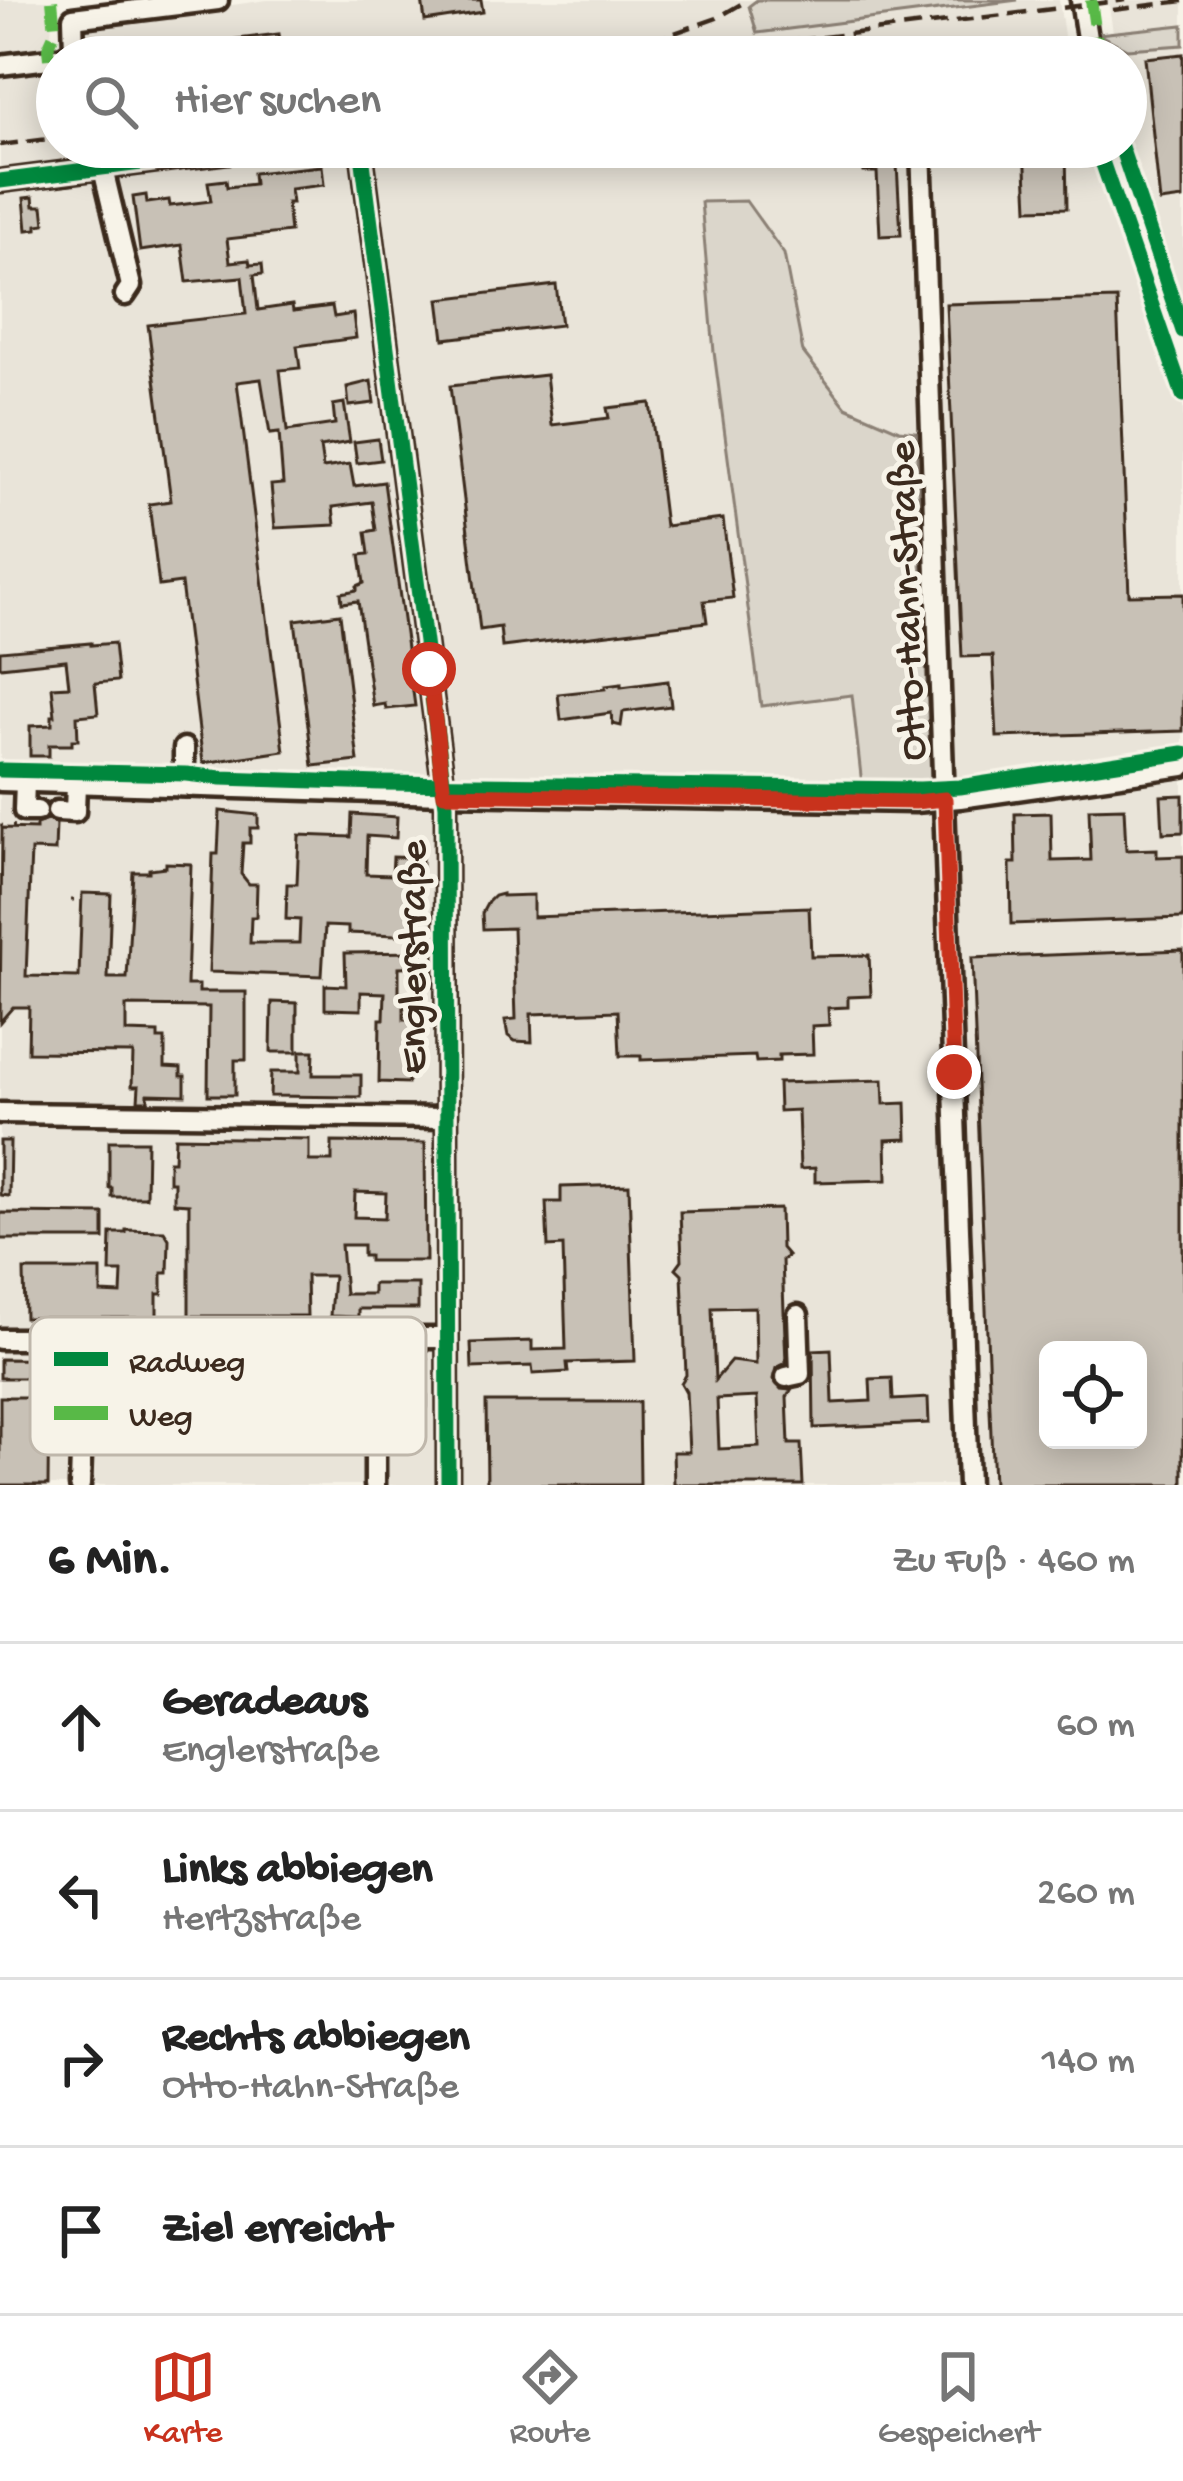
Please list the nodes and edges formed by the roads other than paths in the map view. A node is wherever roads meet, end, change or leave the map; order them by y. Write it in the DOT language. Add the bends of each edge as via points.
graph roads {
  1 [pos="218,0"];
  2 [pos="72,9"];
  3 [pos="36,61"];
  4 [pos="0,65"];
  5 [pos="110,168"];
  6 [pos="364,168"];
  7 [pos="922,168"];
  8 [pos="1115,168"];
  9 [pos="103,169"];
  10 [pos="0,182"];
  11 [pos="125,296"];
  12 [pos="1183,368"];
  13 [pos="184,748"];
  14 [pos="1183,766"];
  15 [pos="0,781"];
  16 [pos="25,782"];
  17 [pos="76,783"];
  18 [pos="184,786"];
  19 [pos="444,794"];
  20 [pos="945,799"];
  21 [pos="1,810"];
  22 [pos="35,815"];
  23 [pos="0,1113"];
  24 [pos="446,1118"];
  25 [pos="798,1315"];
  26 [pos="426,1338"];
  27 [pos="446,1338"];
  28 [pos="786,1377"];
  29 [pos="81,1455"];
  30 [pos="80,1485"];
  31 [pos="448,1485"];
  32 [pos="968,1485"];
  1 -- 2 [label="street"];
  3 -- 4 [label="street"];
  5 -- 9 [label="street"];
  6 -- 19 [label="street, Englerstraße"];
  7 -- 20 [label="street, Otto-Hahn-Straße"];
  8 -- 12 [label="street"];
  9 -- 10 [label="street"];
  9 -- 11 [label="street" via="130,286"];
  13 -- 18 [label="street"];
  14 -- 20 [label="street"];
  15 -- 16 [label="street"];
  16 -- 17 [label="street"];
  16 -- 22 [label="street"];
  17 -- 18 [label="street"];
  17 -- 22 [label="street" via="75,812"];
  18 -- 19 [label="street"];
  19 -- 20 [label="street" via="896,811"];
  19 -- 24 [label="street, Englerstraße" via="452,1065"];
  20 -- 32 [label="street, Otto-Hahn-Straße"];
  21 -- 22 [label="street"];
  23 -- 24 [label="street"];
  24 -- 27 [label="street, Englerstraße"];
  25 -- 28 [label="street" via="800,1374"];
  26 -- 27 [label="street"];
  27 -- 31 [label="street, Englerstraße"];
  29 -- 30 [label="street"];
}
